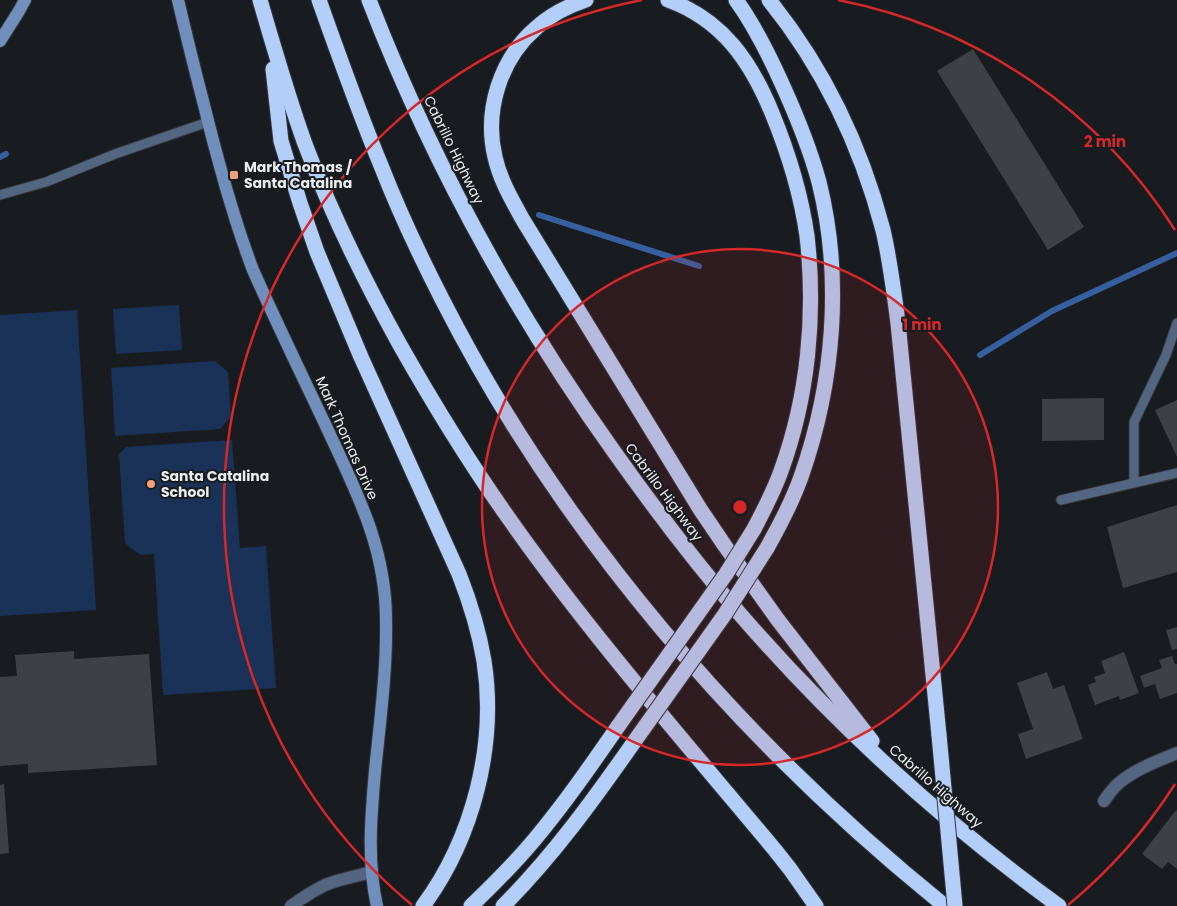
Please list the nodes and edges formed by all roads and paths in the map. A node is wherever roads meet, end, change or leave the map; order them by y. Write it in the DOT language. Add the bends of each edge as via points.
graph roads {
  1 [pos="24,0"];
  2 [pos="178,0"];
  3 [pos="260,0"];
  4 [pos="319,0"];
  5 [pos="369,0"];
  6 [pos="586,0"];
  7 [pos="668,0"];
  8 [pos="736,0"];
  9 [pos="769,0"];
  10 [pos="269,33"];
  11 [pos="0,41"];
  12 [pos="208,122"];
  13 [pos="0,195"];
  14 [pos="1177,322"];
  15 [pos="1177,473"];
  16 [pos="1134,483"];
  17 [pos="1061,500"];
  18 [pos="1177,753"];
  19 [pos="901,777"];
  20 [pos="1104,801"];
  21 [pos="372,872"];
  22 [pos="291,906"];
  23 [pos="377,906"];
  24 [pos="422,906"];
  25 [pos="471,906"];
  26 [pos="503,906"];
  27 [pos="816,906"];
  28 [pos="944,906"];
  29 [pos="955,906"];
  30 [pos="1059,906"];
  1 -- 11 [label="street"];
  2 -- 12 [label="street, Mark Thomas Drive"];
  3 -- 10 [label="highway"];
  4 -- 28 [label="highway" via="382,171 421,256 492,390 540,466 622,579 714,688 843,819"];
  5 -- 19 [label="highway, Cabrillo Highway" via="415,109 465,210 570,389 650,502 739,613 832,713"];
  6 -- 19 [label="highway" via="557,12 535,28 505,70 495,95 492,120 493,145 502,179 528,228 720,539 778,620"];
  7 -- 25 [label="highway, bridge" via="691,10 718,28 741,54 768,102 797,187 809,260 810,311 804,382 794,428 772,492 726,574 536,838"];
  8 -- 26 [label="highway, bridge" via="770,58 803,132 824,206 831,266 830,334 825,385 808,456 782,522 725,614 595,796 552,852"];
  9 -- 29 [label="highway, bridge" via="836,103 867,178 883,230 898,323"];
  10 -- 24 [label="highway" via="281,141 316,252 459,574 484,663 486,733 474,802 458,846"];
  10 -- 27 [label="highway" via="305,144 342,231 384,316 456,439 564,594 780,856"];
  12 -- 13 [label="lane" via="114,154 46,182"];
  12 -- 21 [label="street, Mark Thomas Drive" via="242,243 359,500 379,558 386,620 371,814"];
  14 -- 16 [label="lane" via="1166,355 1134,422"];
  15 -- 16 [label="lane"];
  16 -- 17 [label="lane"];
  18 -- 20 [label="street" via="1132,774 1120,782"];
  19 -- 30 [label="highway, Cabrillo Highway" via="972,840"];
  21 -- 22 [label="street" via="325,886"];
  21 -- 23 [label="street, Mark Thomas Drive"];
}
